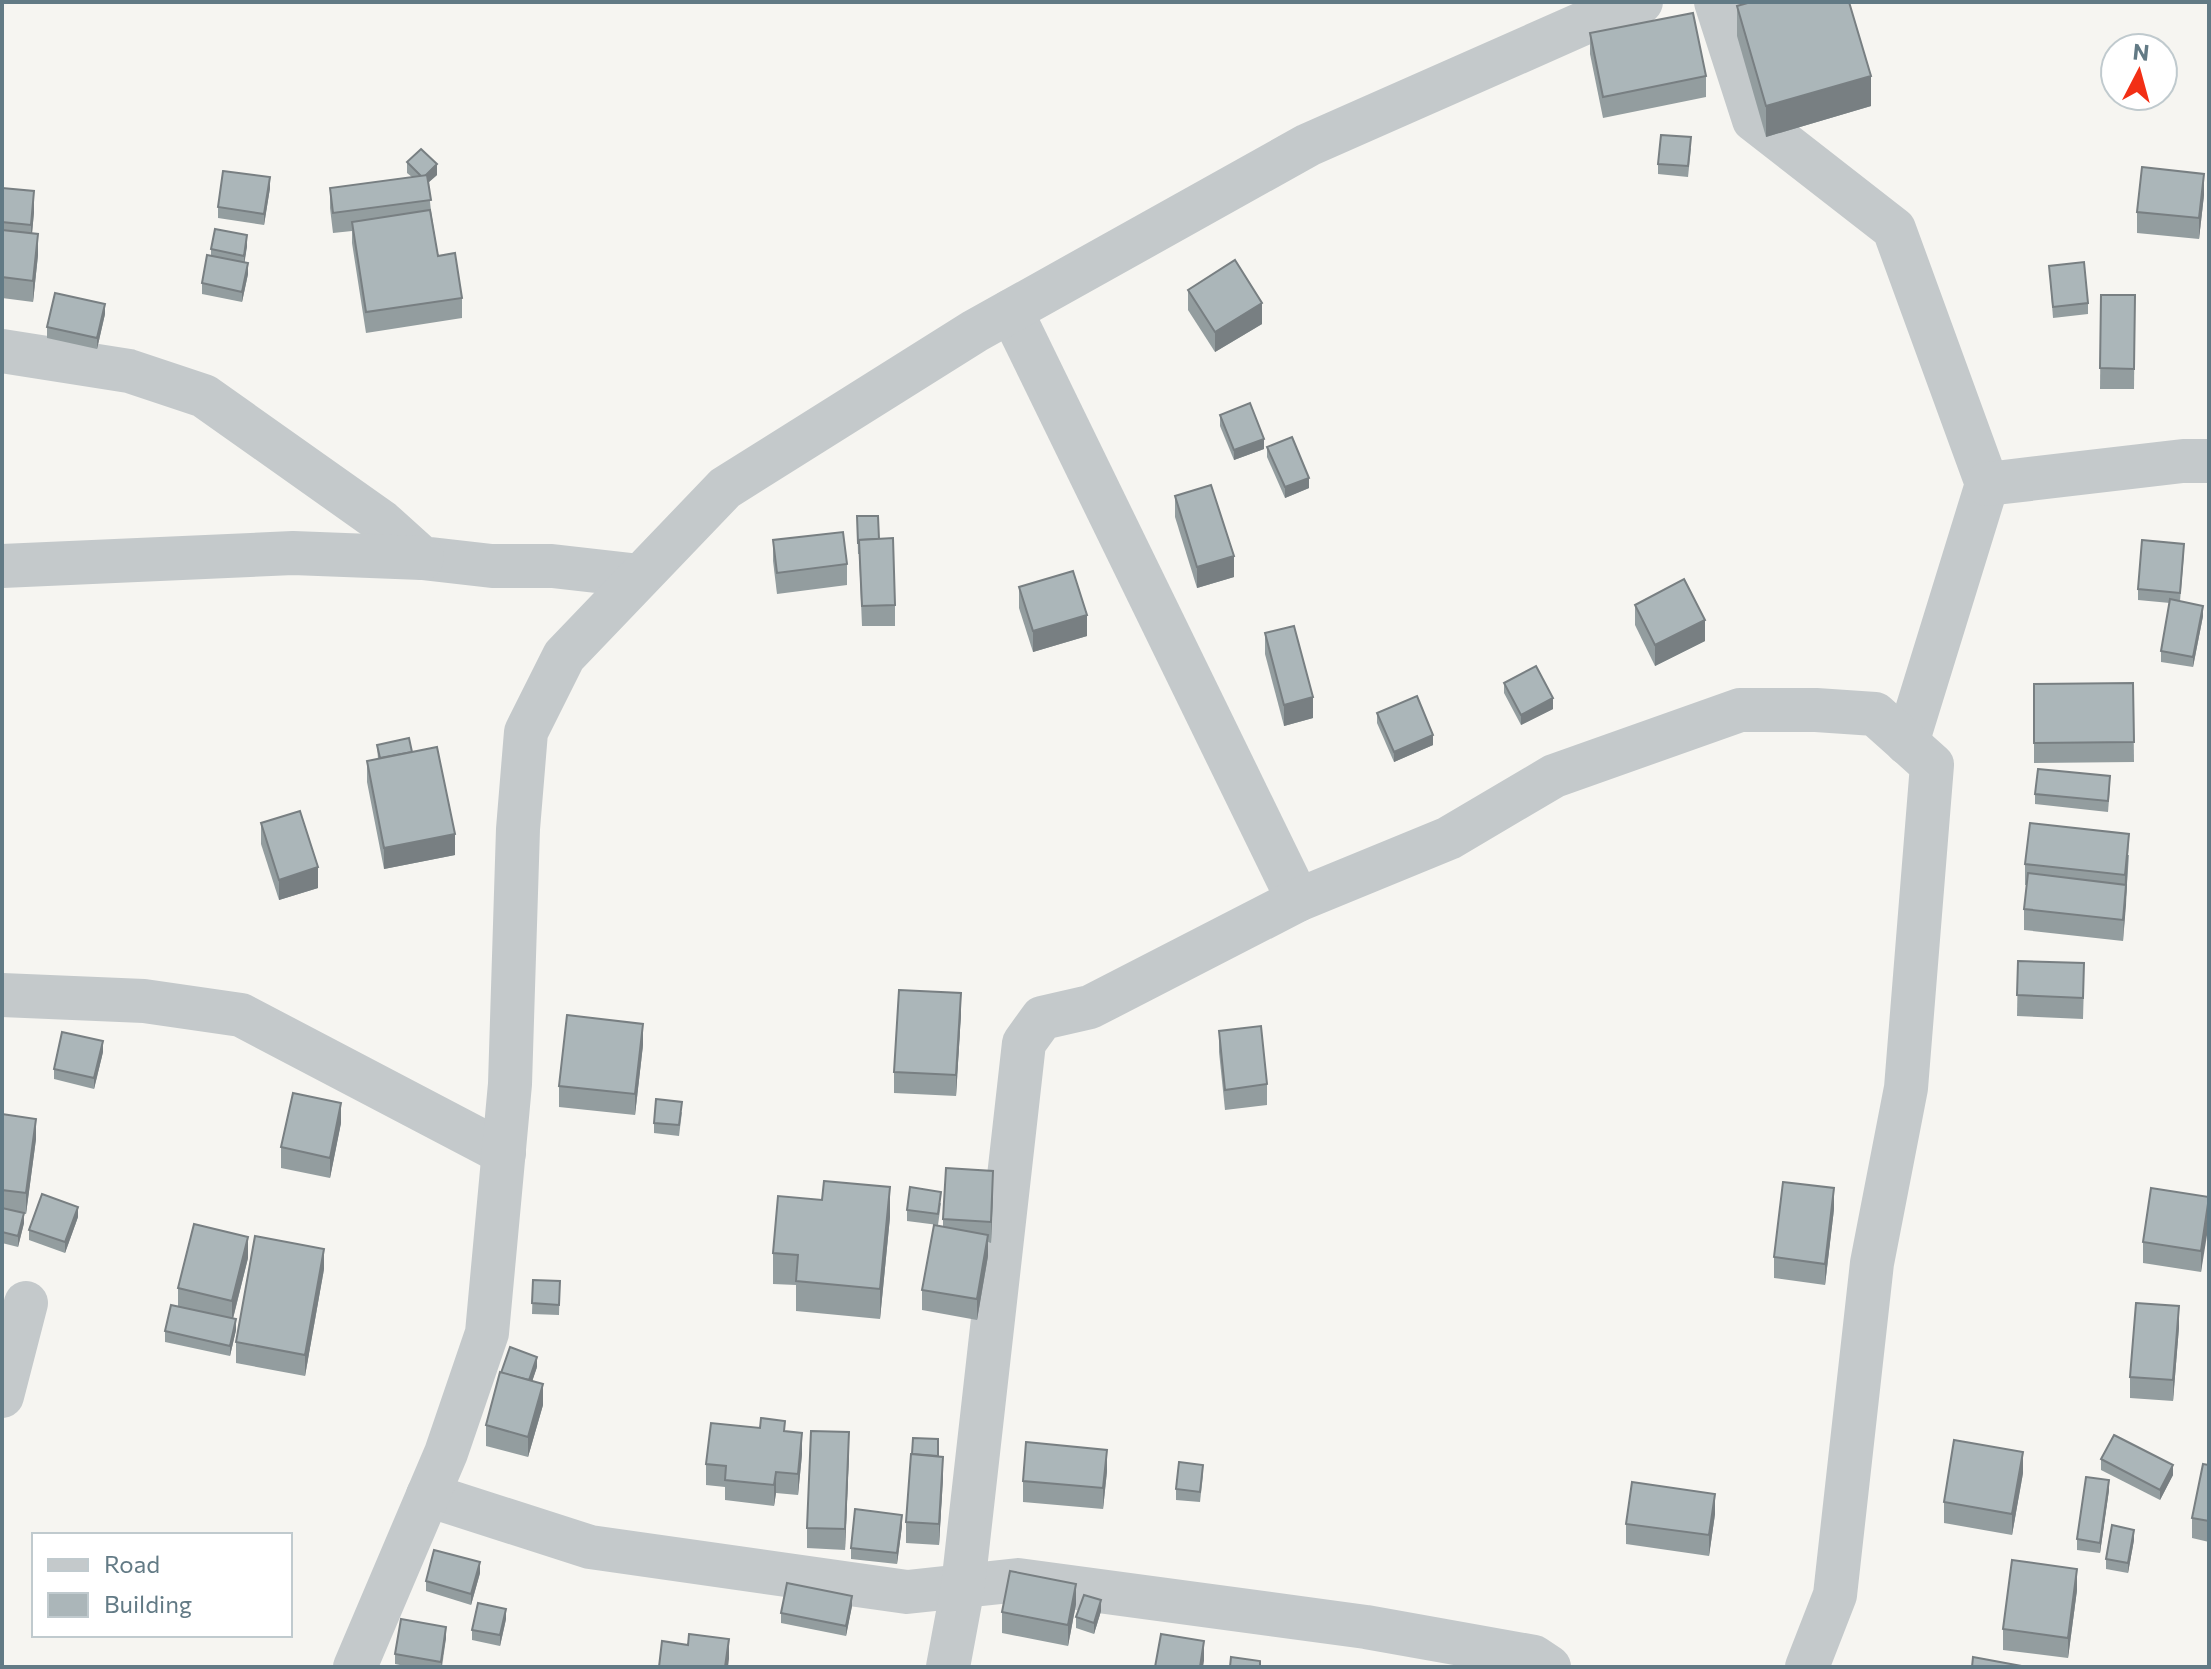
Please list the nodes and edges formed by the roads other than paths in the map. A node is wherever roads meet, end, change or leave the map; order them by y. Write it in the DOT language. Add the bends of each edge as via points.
graph roads {
  1 [pos="1641,2"];
  2 [pos="1716,2"];
  3 [pos="1011,311"];
  4 [pos="2,351"];
  5 [pos="2209,461"];
  6 [pos="1987,484"];
  7 [pos="422,558"];
  8 [pos="2,566"];
  9 [pos="640,576"];
  10 [pos="1907,743"];
  11 [pos="1298,900"];
  12 [pos="2,995"];
  13 [pos="504,1153"];
  14 [pos="26,1303"];
  15 [pos="2,1396"];
  16 [pos="428,1495"];
  17 [pos="963,1586"];
  18 [pos="355,1667"];
  19 [pos="948,1667"];
  20 [pos="1549,1667"];
  21 [pos="1807,1667"];
  1 -- 3 [label="street" via="1308,145"];
  2 -- 6 [label="street" via="1754,120 1894,229"];
  3 -- 9 [label="street" via="725,488"];
  3 -- 11 [label="street"];
  4 -- 7 [label="street" via="129,371 204,396 382,522"];
  5 -- 6 [label="street"];
  6 -- 10 [label="street"];
  7 -- 8 [label="street" via="293,553"];
  7 -- 9 [label="street"];
  9 -- 13 [label="street" via="564,656 526,732"];
  10 -- 11 [label="street" via="1875,714 1740,710 1554,776 1449,838"];
  10 -- 21 [label="street" via="1932,765 1906,1088 1872,1263 1835,1595"];
  11 -- 17 [label="street" via="1090,1007 1042,1018 1024,1043"];
  12 -- 13 [label="street" via="144,1001 241,1015"];
  13 -- 16 [label="street" via="487,1333"];
  14 -- 15 [label="street"];
  16 -- 17 [label="street" via="590,1547 907,1592"];
  16 -- 18 [label="street"];
  17 -- 19 [label="street"];
  17 -- 20 [label="street" via="1018,1580 1366,1627 1534,1657"];
}
